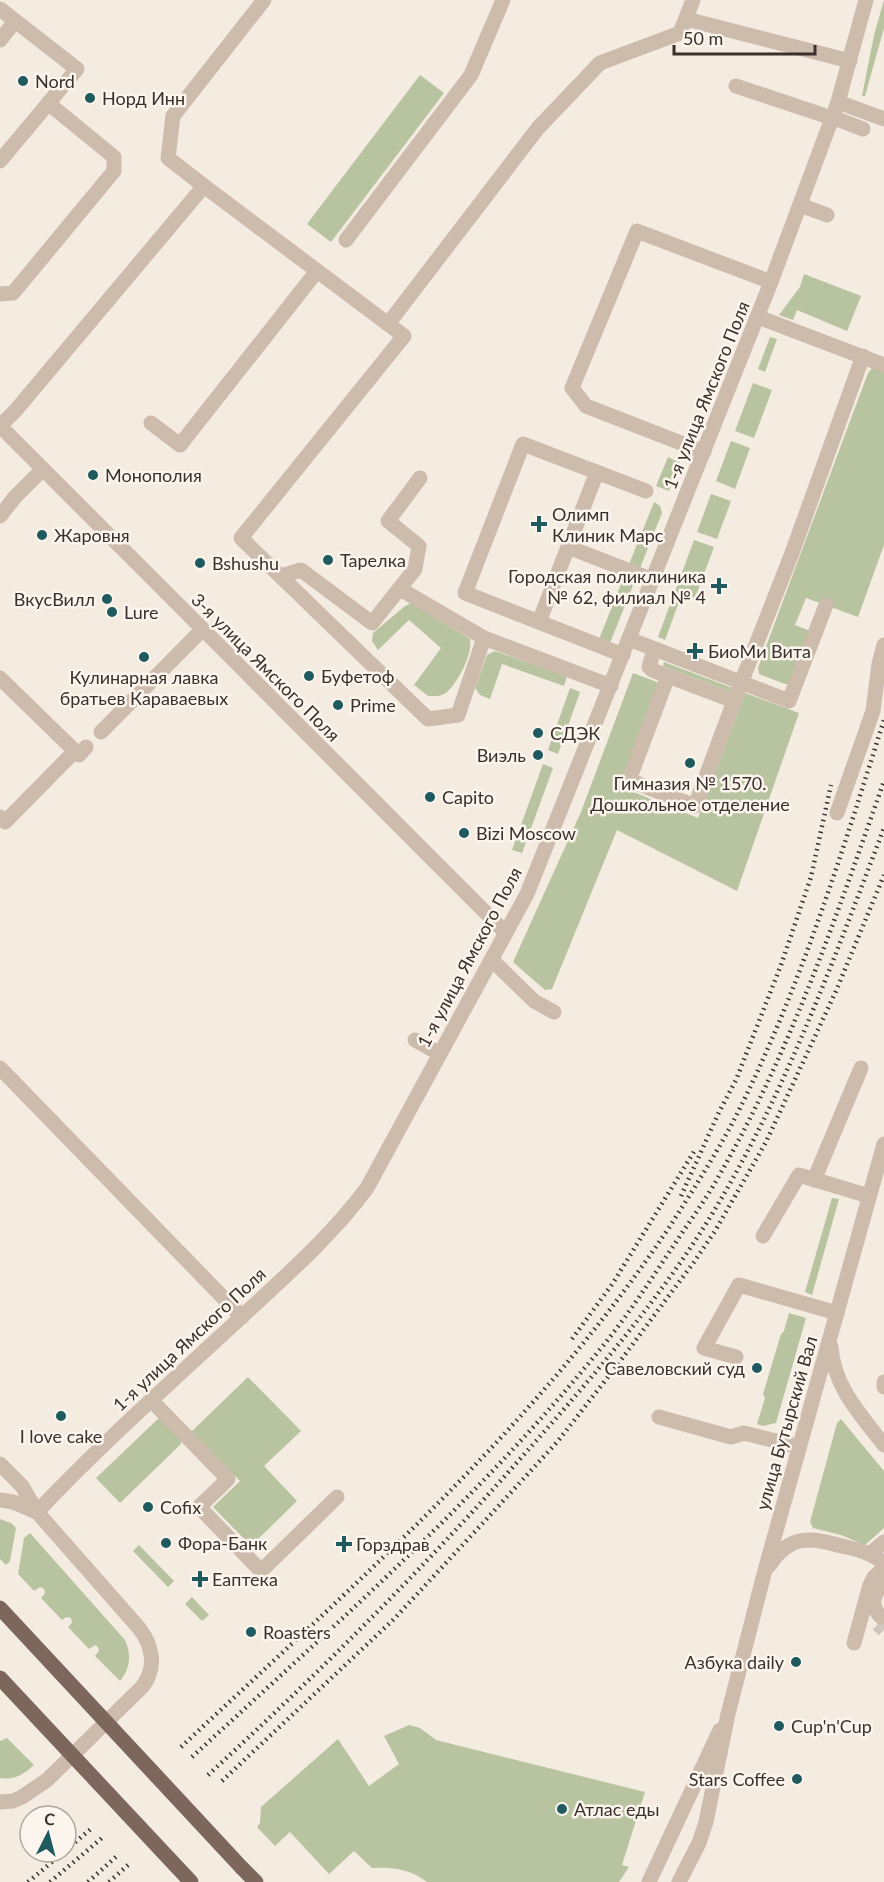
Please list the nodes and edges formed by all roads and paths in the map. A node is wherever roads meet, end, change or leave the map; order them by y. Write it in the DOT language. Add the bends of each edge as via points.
graph roads {
  1 [pos="264,0"];
  2 [pos="503,0"];
  3 [pos="693,0"];
  4 [pos="866,0"];
  5 [pos="0,9"];
  6 [pos="686,18"];
  7 [pos="15,21"];
  8 [pos="0,39"];
  9 [pos="850,61"];
  10 [pos="736,86"];
  11 [pos="838,102"];
  12 [pos="48,103"];
  13 [pos="832,118"];
  14 [pos="884,119"];
  15 [pos="863,129"];
  16 [pos="0,160"];
  17 [pos="204,186"];
  18 [pos="800,205"];
  19 [pos="827,215"];
  20 [pos="346,240"];
  21 [pos="317,271"];
  22 [pos="771,282"];
  23 [pos="0,294"];
  24 [pos="758,316"];
  25 [pos="388,324"];
  26 [pos="863,356"];
  27 [pos="884,364"];
  28 [pos="151,423"];
  29 [pos="0,426"];
  30 [pos="704,452"];
  31 [pos="43,469"];
  32 [pos="597,472"];
  33 [pos="420,478"];
  34 [pos="646,492"];
  35 [pos="0,516"];
  36 [pos="568,547"];
  37 [pos="281,576"];
  38 [pos="653,580"];
  39 [pos="400,589"];
  40 [pos="826,605"];
  41 [pos="539,622"];
  42 [pos="202,630"];
  43 [pos="484,638"];
  44 [pos="629,639"];
  45 [pos="884,645"];
  46 [pos="654,650"];
  47 [pos="623,655"];
  48 [pos="668,676"];
  49 [pos="0,678"];
  50 [pos="741,683"];
  51 [pos="611,686"];
  52 [pos="734,701"];
  53 [pos="101,732"];
  54 [pos="837,813"];
  55 [pos="0,817"];
  56 [pos="506,933"];
  57 [pos="492,960"];
  58 [pos="554,1012"];
  59 [pos="415,1040"];
  60 [pos="440,1054"];
  61 [pos="0,1068"];
  62 [pos="861,1068"];
  63 [pos="884,1144"];
  64 [pos="880,1171"];
  65 [pos="814,1180"];
  66 [pos="869,1196"];
  67 [pos="763,1236"];
  68 [pos="837,1313"];
  69 [pos="242,1317"];
  70 [pos="830,1341"];
  71 [pos="736,1357"];
  72 [pos="884,1382"];
  73 [pos="884,1387"];
  74 [pos="151,1400"];
  75 [pos="659,1418"];
  76 [pos="884,1445"];
  77 [pos="799,1447"];
  78 [pos="0,1464"];
  79 [pos="337,1497"];
  80 [pos="0,1500"];
  81 [pos="37,1512"];
  82 [pos="884,1542"];
  83 [pos="870,1554"];
  84 [pos="884,1566"];
  85 [pos="764,1574"];
  86 [pos="884,1584"];
  87 [pos="0,1608"];
  88 [pos="863,1609"];
  89 [pos="854,1643"];
  90 [pos="0,1678"];
  91 [pos="728,1714"];
  92 [pos="0,1802"];
  93 [pos="191,1882"];
  94 [pos="256,1882"];
  95 [pos="648,1882"];
  96 [pos="679,1882"];
  1 -- 17 [label="street" via="173,116 168,158"];
  2 -- 20 [label="street" via="471,75"];
  3 -- 6 [label="street"];
  4 -- 9 [label="street, 1-я улица Ямского Поля"];
  5 -- 7 [label="street"];
  6 -- 9 [label="street"];
  6 -- 25 [label="street" via="680,33 600,63 538,128"];
  7 -- 8 [label="street"];
  7 -- 12 [label="street" via="77,69"];
  9 -- 11 [label="street, 1-я улица Ямского Поля"];
  10 -- 13 [label="street"];
  11 -- 13 [label="street, 1-я улица Ямского Поля"];
  11 -- 14 [label="street"];
  12 -- 16 [label="street"];
  12 -- 23 [label="street" via="114,157 114,171 13,293"];
  13 -- 15 [label="street"];
  13 -- 18 [label="street, 1-я улица Ямского Поля"];
  17 -- 21 [label="street"];
  17 -- 29 [label="street"];
  18 -- 19 [label="street"];
  18 -- 22 [label="street, 1-я улица Ямского Поля"];
  21 -- 25 [label="street"];
  21 -- 28 [label="street" via="180,445"];
  22 -- 24 [label="street, 1-я улица Ямского Поля"];
  22 -- 30 [label="street" via="637,231 572,388 586,406"];
  24 -- 26 [label="street"];
  24 -- 30 [label="street, 1-я улица Ямского Поля"];
  25 -- 37 [label="street" via="404,336 241,538"];
  26 -- 27 [label="street"];
  26 -- 50 [label="street"];
  29 -- 31 [label="street, 3-я улица Ямского Поля"];
  30 -- 38 [label="street, 1-я улица Ямского Поля"];
  31 -- 35 [label="street"];
  31 -- 42 [label="street, 3-я улица Ямского Поля"];
  32 -- 34 [label="street"];
  32 -- 36 [label="street"];
  32 -- 41 [label="street" via="523,444 506,486 465,593"];
  33 -- 39 [label="street" via="388,521 419,546 415,569"];
  36 -- 38 [label="street"];
  36 -- 41 [label="street"];
  37 -- 39 [label="street" via="301,570 372,622"];
  37 -- 43 [label="street" via="428,719 458,715"];
  38 -- 44 [label="street, 1-я улица Ямского Поля"];
  39 -- 43 [label="street"];
  40 -- 50 [label="street" via="789,701"];
  41 -- 47 [label="street"];
  42 -- 53 [label="street"];
  42 -- 56 [label="street, 3-я улица Ямского Поля"];
  43 -- 51 [label="street"];
  44 -- 46 [label="street"];
  44 -- 47 [label="street, 1-я улица Ямского Поля"];
  45 -- 54 [label="street" via="873,711"];
  46 -- 48 [label="street" via="649,667"];
  46 -- 50 [label="street"];
  47 -- 51 [label="street, 1-я улица Ямского Поля"];
  48 -- 52 [label="street"];
  48 -- 52 [label="street" via="629,780 695,806"];
  49 -- 55 [label="street" via="81,749 5,822"];
  50 -- 52 [label="street"];
  51 -- 56 [label="street, 1-я улица Ямского Поля" via="527,894"];
  56 -- 57 [label="street, 1-я улица Ямского Поля"];
  57 -- 58 [label="street" via="534,1001"];
  57 -- 60 [label="street, 1-я улица Ямского Поля"];
  59 -- 60 [label="street"];
  60 -- 69 [label="street, 1-я улица Ямского Поля" via="367,1188 326,1238"];
  61 -- 69 [label="street"];
  62 -- 65 [label="street"];
  63 -- 64 [label="street, улица Бутырский Вал"];
  64 -- 66 [label="street, улица Бутырский Вал"];
  65 -- 66 [label="street"];
  65 -- 67 [label="street" via="799,1175"];
  66 -- 68 [label="street, улица Бутырский Вал"];
  68 -- 70 [label="street, улица Бутырский Вал"];
  68 -- 71 [label="street" via="739,1285 704,1348"];
  69 -- 74 [label="street, 1-я улица Ямского Поля"];
  70 -- 76 [label="street" via="840,1384"];
  70 -- 77 [label="street, улица Бутырский Вал"];
  72 -- 73 [label="street"];
  74 -- 79 [label="street" via="228,1479 199,1507 261,1570"];
  74 -- 81 [label="street, 1-я улица Ямского Поля"];
  75 -- 77 [label="street" via="731,1437 744,1433"];
  77 -- 85 [label="street, улица Бутырский Вал"];
  78 -- 81 [label="street" via="22,1486"];
  80 -- 81 [label="street"];
  81 -- 92 [label="street" via="142,1632 151,1649 151,1665 142,1687 47,1780 14,1801"];
  82 -- 83 [label="street"];
  83 -- 84 [label="street"];
  83 -- 85 [label="street" via="807,1538 776,1555"];
  84 -- 88 [label="street" via="872,1580"];
  85 -- 91 [label="street, улица Бутырский Вал"];
  86 -- 88 [label="street" via="876,1592 873,1605 879,1621"];
  87 -- 94 [label="main road, bridge"];
  88 -- 89 [label="street"];
  90 -- 93 [label="main road, bridge"];
  91 -- 95 [label="street, улица Бутырский Вал"];
  91 -- 96 [label="street, улица Бутырский Вал" via="706,1822"];
}
